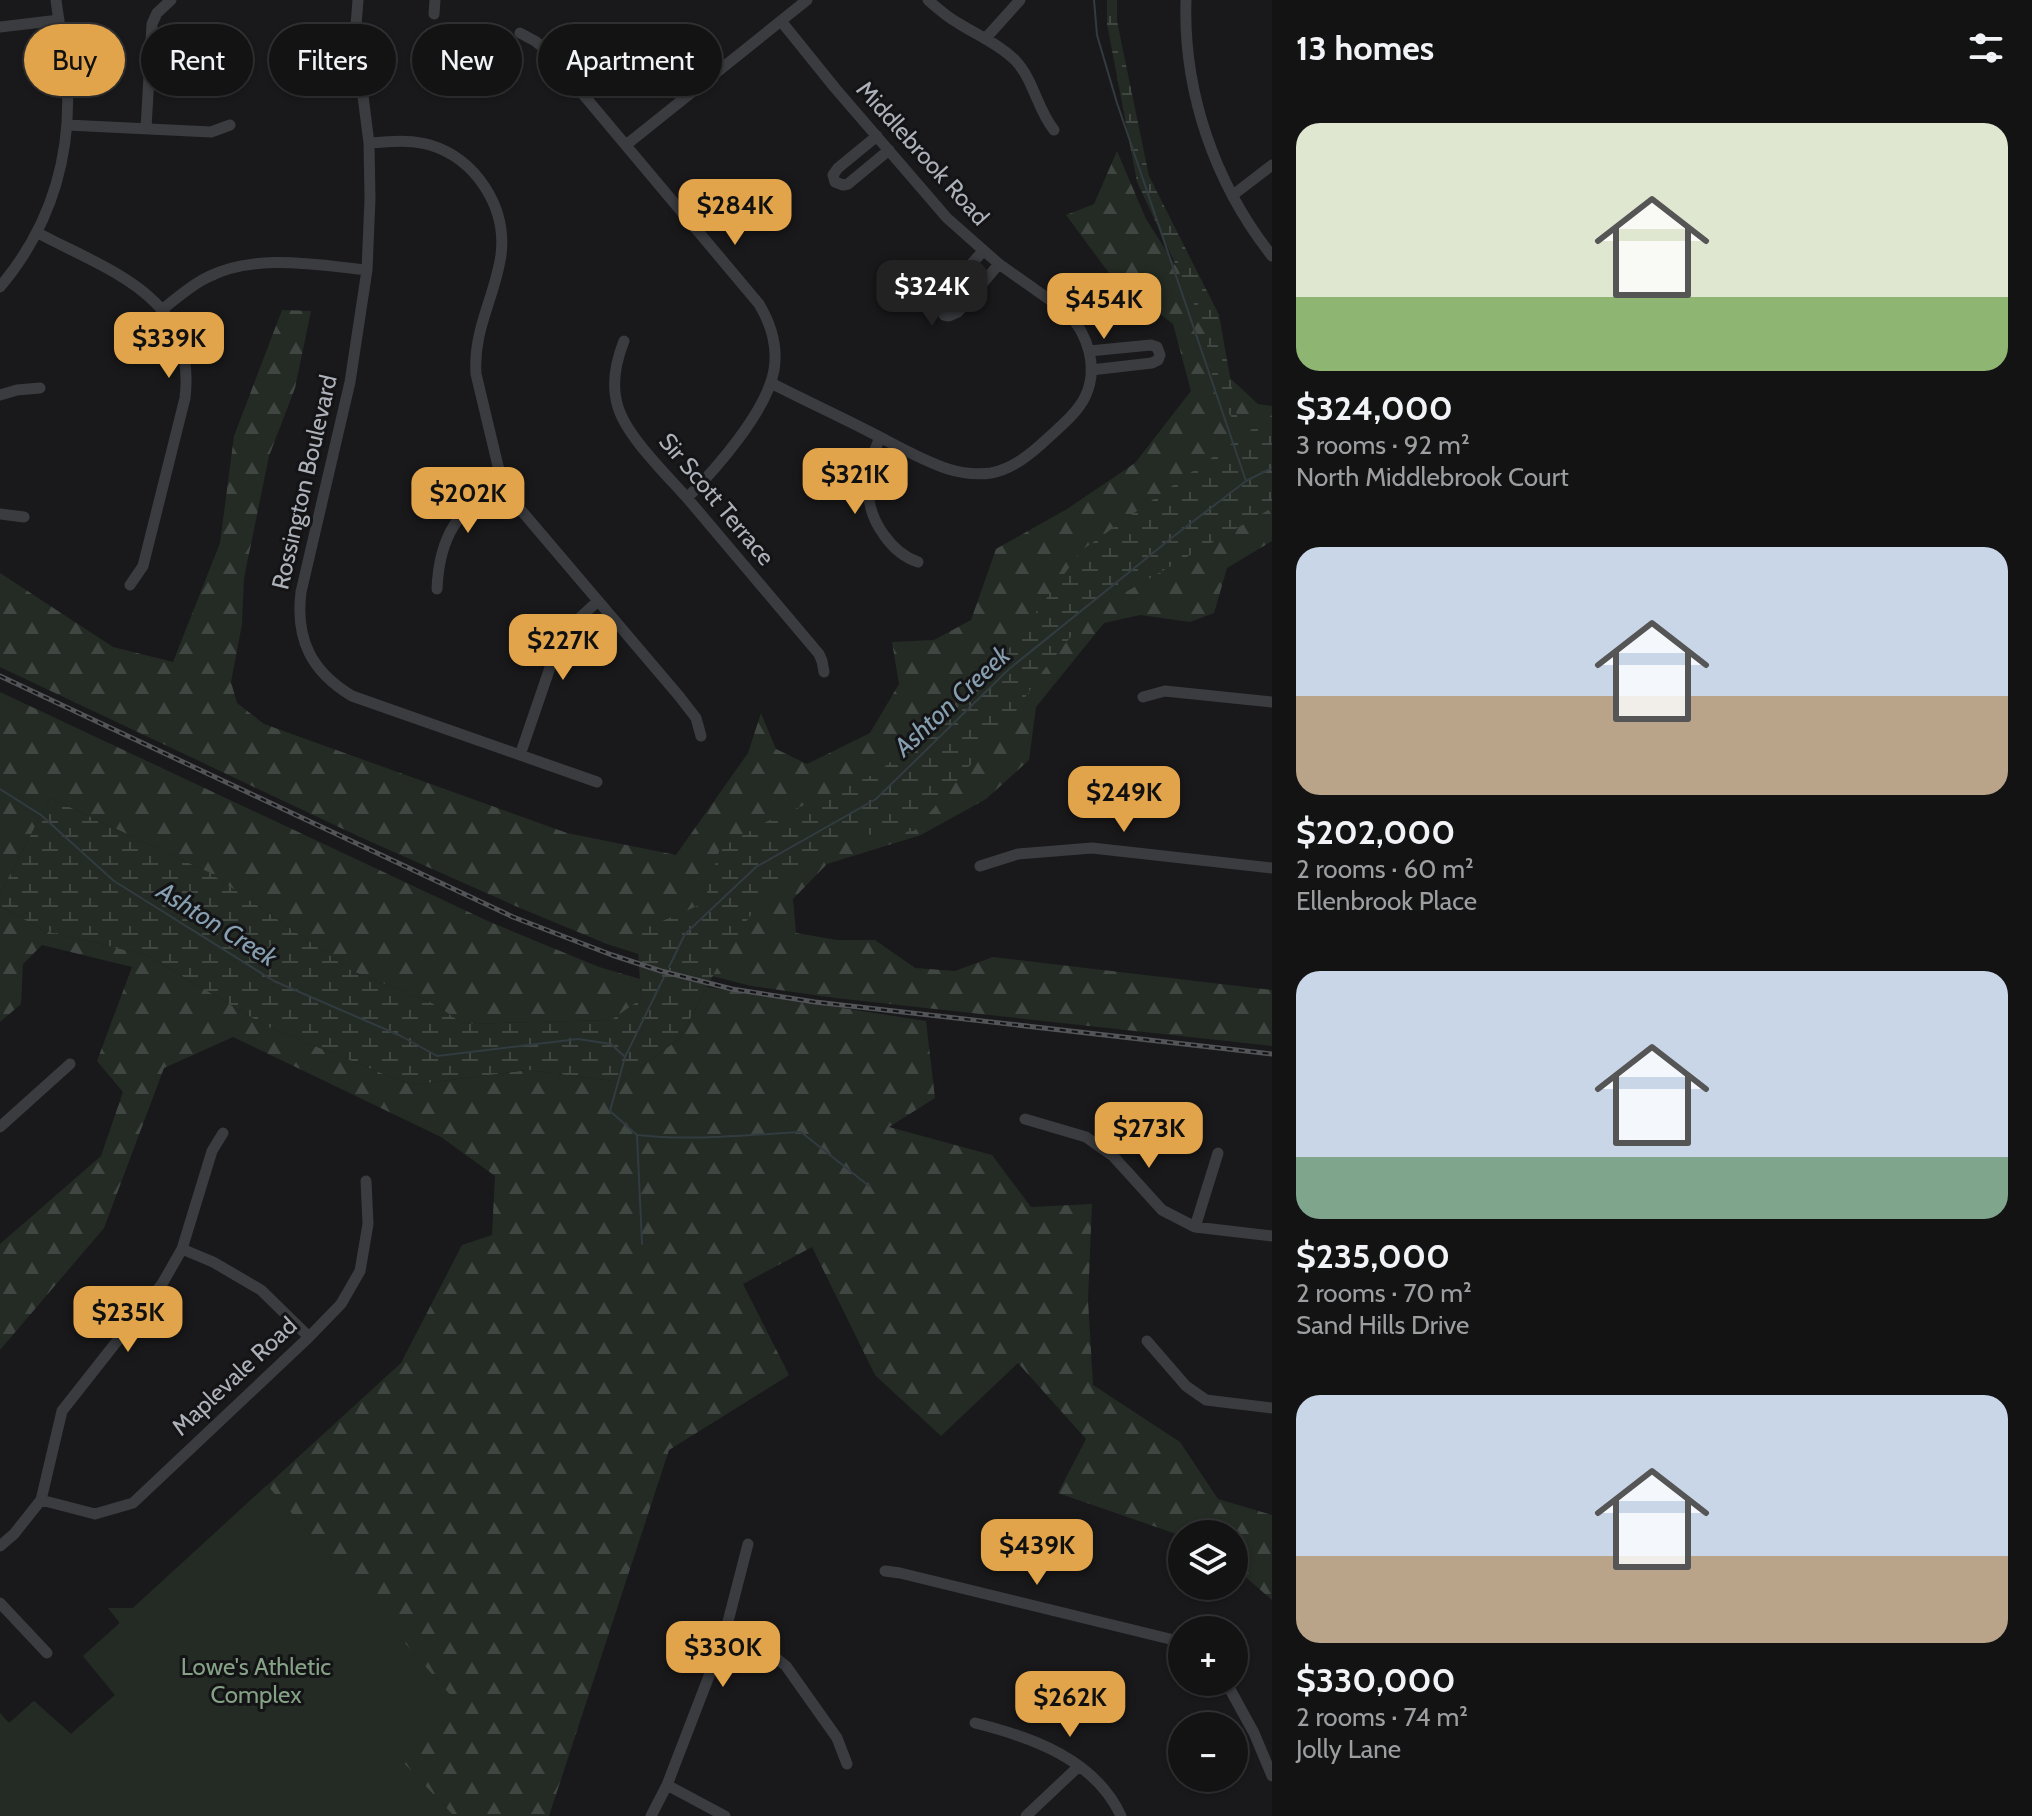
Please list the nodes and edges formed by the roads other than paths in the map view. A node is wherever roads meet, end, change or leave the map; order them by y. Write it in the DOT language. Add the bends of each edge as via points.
graph roads {
  1 [pos="56,0"];
  2 [pos="171,0"];
  3 [pos="358,0"];
  4 [pos="435,0"];
  5 [pos="807,0"];
  6 [pos="928,0"];
  7 [pos="1020,0"];
  8 [pos="1186,0"];
  9 [pos="434,14"];
  10 [pos="59,20"];
  11 [pos="781,21"];
  12 [pos="0,27"];
  13 [pos="522,34"];
  14 [pos="985,39"];
  15 [pos="67,125"];
  16 [pos="230,125"];
  17 [pos="146,128"];
  18 [pos="1054,130"];
  19 [pos="877,136"];
  20 [pos="369,143"];
  21 [pos="626,145"];
  22 [pos="889,150"];
  23 [pos="1272,165"];
  24 [pos="1233,195"];
  25 [pos="38,233"];
  26 [pos="983,251"];
  27 [pos="1272,256"];
  28 [pos="999,264"];
  29 [pos="367,270"];
  30 [pos="0,287"];
  31 [pos="163,309"];
  32 [pos="624,341"];
  33 [pos="1089,351"];
  34 [pos="1091,370"];
  35 [pos="771,383"];
  36 [pos="40,388"];
  37 [pos="0,395"];
  38 [pos="880,437"];
  39 [pos="504,483"];
  40 [pos="687,498"];
  41 [pos="0,514"];
  42 [pos="24,517"];
  43 [pos="918,562"];
  44 [pos="130,585"];
  45 [pos="437,589"];
  46 [pos="598,601"];
  47 [pos="824,672"];
  48 [pos="1143,697"];
  49 [pos="1272,702"];
  50 [pos="701,736"];
  51 [pos="520,755"];
  52 [pos="597,782"];
  53 [pos="980,866"];
  54 [pos="1272,868"];
  55 [pos="70,1064"];
  56 [pos="1025,1119"];
  57 [pos="0,1127"];
  58 [pos="223,1133"];
  59 [pos="1218,1153"];
  60 [pos="366,1181"];
  61 [pos="1195,1227"];
  62 [pos="1272,1236"];
  63 [pos="182,1249"];
  64 [pos="309,1337"];
  65 [pos="1147,1341"];
  66 [pos="1272,1408"];
  67 [pos="41,1500"];
  68 [pos="748,1544"];
  69 [pos="0,1546"];
  70 [pos="885,1571"];
  71 [pos="0,1603"];
  72 [pos="724,1637"];
  73 [pos="1168,1638"];
  74 [pos="47,1653"];
  75 [pos="1234,1696"];
  76 [pos="975,1723"];
  77 [pos="847,1764"];
  78 [pos="1079,1766"];
  79 [pos="1272,1776"];
  80 [pos="667,1785"];
  81 [pos="651,1816"];
  82 [pos="725,1816"];
  83 [pos="1026,1816"];
  84 [pos="1121,1816"];
  1 -- 10 [label="street"];
  2 -- 17 [label="street" via="152,24"];
  3 -- 20 [label="street, Rossington Boulevard" via="357,49"];
  4 -- 9 [label="street"];
  5 -- 11 [label="street"];
  6 -- 14 [label="street"];
  7 -- 14 [label="street"];
  8 -- 24 [label="street" via="1188,59 1197,103"];
  10 -- 12 [label="street"];
  10 -- 15 [label="street"];
  11 -- 19 [label="street, Middlebrook Road"];
  11 -- 21 [label="street"];
  13 -- 21 [label="street" via="545,49"];
  14 -- 18 [label="street" via="1021,68"];
  15 -- 17 [label="street"];
  15 -- 25 [label="street" via="57,184"];
  16 -- 17 [label="street" via="211,132"];
  19 -- 22 [label="street, Middlebrook Road"];
  19 -- 22 [label="street" via="838,168 835,182 848,184"];
  20 -- 29 [label="street, Rossington Boulevard"];
  20 -- 39 [label="street" via="413,142 445,150 483,183 499,217 502,252 475,360"];
  21 -- 35 [label="street" via="759,304 775,346"];
  22 -- 26 [label="street, Middlebrook Road"];
  23 -- 24 [label="street"];
  24 -- 27 [label="street"];
  25 -- 30 [label="street"];
  25 -- 31 [label="street" via="129,281"];
  26 -- 28 [label="street, Middlebrook Road"];
  26 -- 28 [label="street" via="941,305 944,315 958,312"];
  28 -- 33 [label="street, Middlebrook Road" via="1067,312"];
  29 -- 31 [label="street" via="268,262 238,265 207,277"];
  29 -- 51 [label="street, Rossington Boulevard" via="350,382 299,604 306,650 320,671 352,696"];
  31 -- 44 [label="street" via="182,347 185,398 143,566"];
  32 -- 40 [label="street, Sir Scott Terrace" via="616,367 618,407"];
  33 -- 34 [label="street, Middlebrook Road"];
  33 -- 34 [label="street" via="1151,345 1160,355 1152,363"];
  34 -- 38 [label="street, Middlebrook Road" via="1083,401 1062,425 1025,457 992,473 951,470"];
  35 -- 38 [label="street, Middlebrook Road"];
  35 -- 40 [label="street" via="732,447"];
  36 -- 37 [label="street"];
  38 -- 43 [label="street" via="867,479 873,517 900,553"];
  39 -- 45 [label="street" via="474,501 453,525 440,554"];
  39 -- 46 [label="street"];
  40 -- 47 [label="street, Sir Scott Terrace" via="819,654"];
  41 -- 42 [label="street"];
  46 -- 50 [label="street" via="696,718"];
  46 -- 51 [label="street" via="573,624 555,653"];
  48 -- 49 [label="street" via="1165,691"];
  51 -- 52 [label="street, Rossington Boulevard"];
  53 -- 54 [label="street" via="1018,854 1092,848"];
  55 -- 57 [label="street"];
  56 -- 61 [label="street" via="1086,1137 1113,1156 1162,1210"];
  58 -- 63 [label="street" via="212,1151"];
  59 -- 61 [label="street"];
  60 -- 64 [label="street, Maplevale Road" via="368,1224 360,1271 341,1304"];
  61 -- 62 [label="street"];
  63 -- 64 [label="street" via="261,1290"];
  63 -- 67 [label="street" via="162,1284 62,1411"];
  64 -- 67 [label="street, Maplevale Road" via="133,1503 95,1514"];
  65 -- 66 [label="street" via="1186,1386 1206,1400"];
  67 -- 69 [label="street"];
  68 -- 72 [label="street"];
  70 -- 73 [label="street"];
  71 -- 74 [label="street"];
  72 -- 77 [label="street" via="768,1652 786,1666 837,1738"];
  72 -- 80 [label="street"];
  75 -- 79 [label="street"];
  76 -- 78 [label="street" via="1054,1750"];
  78 -- 83 [label="street"];
  78 -- 84 [label="street" via="1102,1787"];
  80 -- 81 [label="street"];
  80 -- 82 [label="street"];
}
